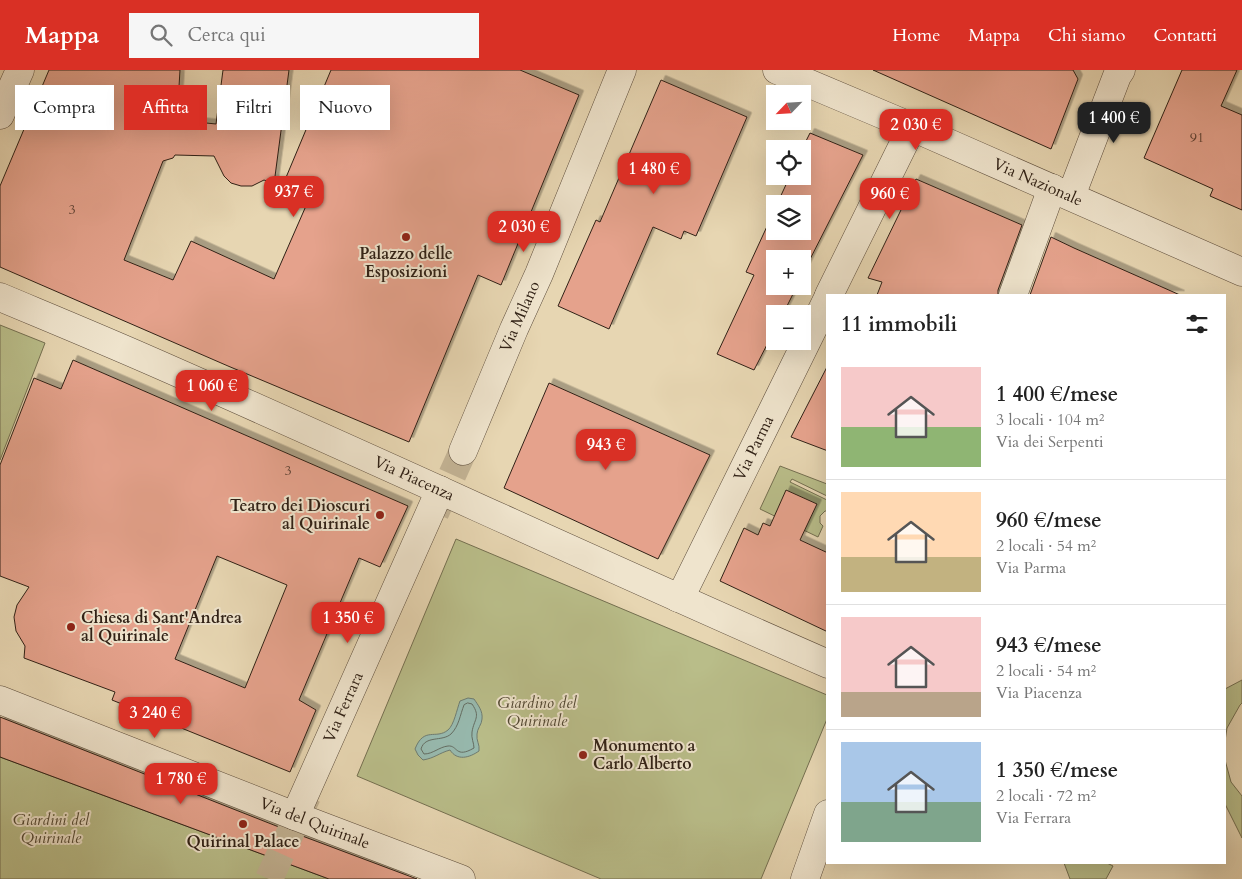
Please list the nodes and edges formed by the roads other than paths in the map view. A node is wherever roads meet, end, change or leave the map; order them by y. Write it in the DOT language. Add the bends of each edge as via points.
graph roads {
  1 [pos="20,70"];
  2 [pos="622,70"];
  3 [pos="777,70"];
  4 [pos="1115,72"];
  5 [pos="0,116"];
  6 [pos="912,126"];
  7 [pos="1062,192"];
  8 [pos="1242,272"];
  9 [pos="829,294"];
  10 [pos="1014,294"];
  11 [pos="0,297"];
  12 [pos="826,300"];
  13 [pos="463,451"];
  14 [pos="440,490"];
  15 [pos="678,598"];
  16 [pos="826,663"];
  17 [pos="0,700"];
  18 [pos="295,816"];
  19 [pos="826,819"];
  20 [pos="805,877"];
  21 [pos="461,879"];
  1 -- 5 [label="street"];
  2 -- 13 [label="street, Via Milano"];
  3 -- 6 [label="street, Via Nazionale"];
  4 -- 7 [label="street"];
  6 -- 7 [label="street, Via Nazionale"];
  6 -- 9 [label="street, Via Parma"];
  7 -- 8 [label="street, Via Nazionale"];
  7 -- 10 [label="street"];
  11 -- 14 [label="street, Via Piacenza"];
  12 -- 15 [label="street, Via Parma"];
  14 -- 15 [label="street, Via Piacenza"];
  14 -- 18 [label="street, Via Ferrara"];
  15 -- 16 [label="street, Via Piacenza"];
  17 -- 18 [label="street, Via del Quirinale"];
  18 -- 21 [label="street, Via del Quirinale"];
  19 -- 20 [label="street"];
}
